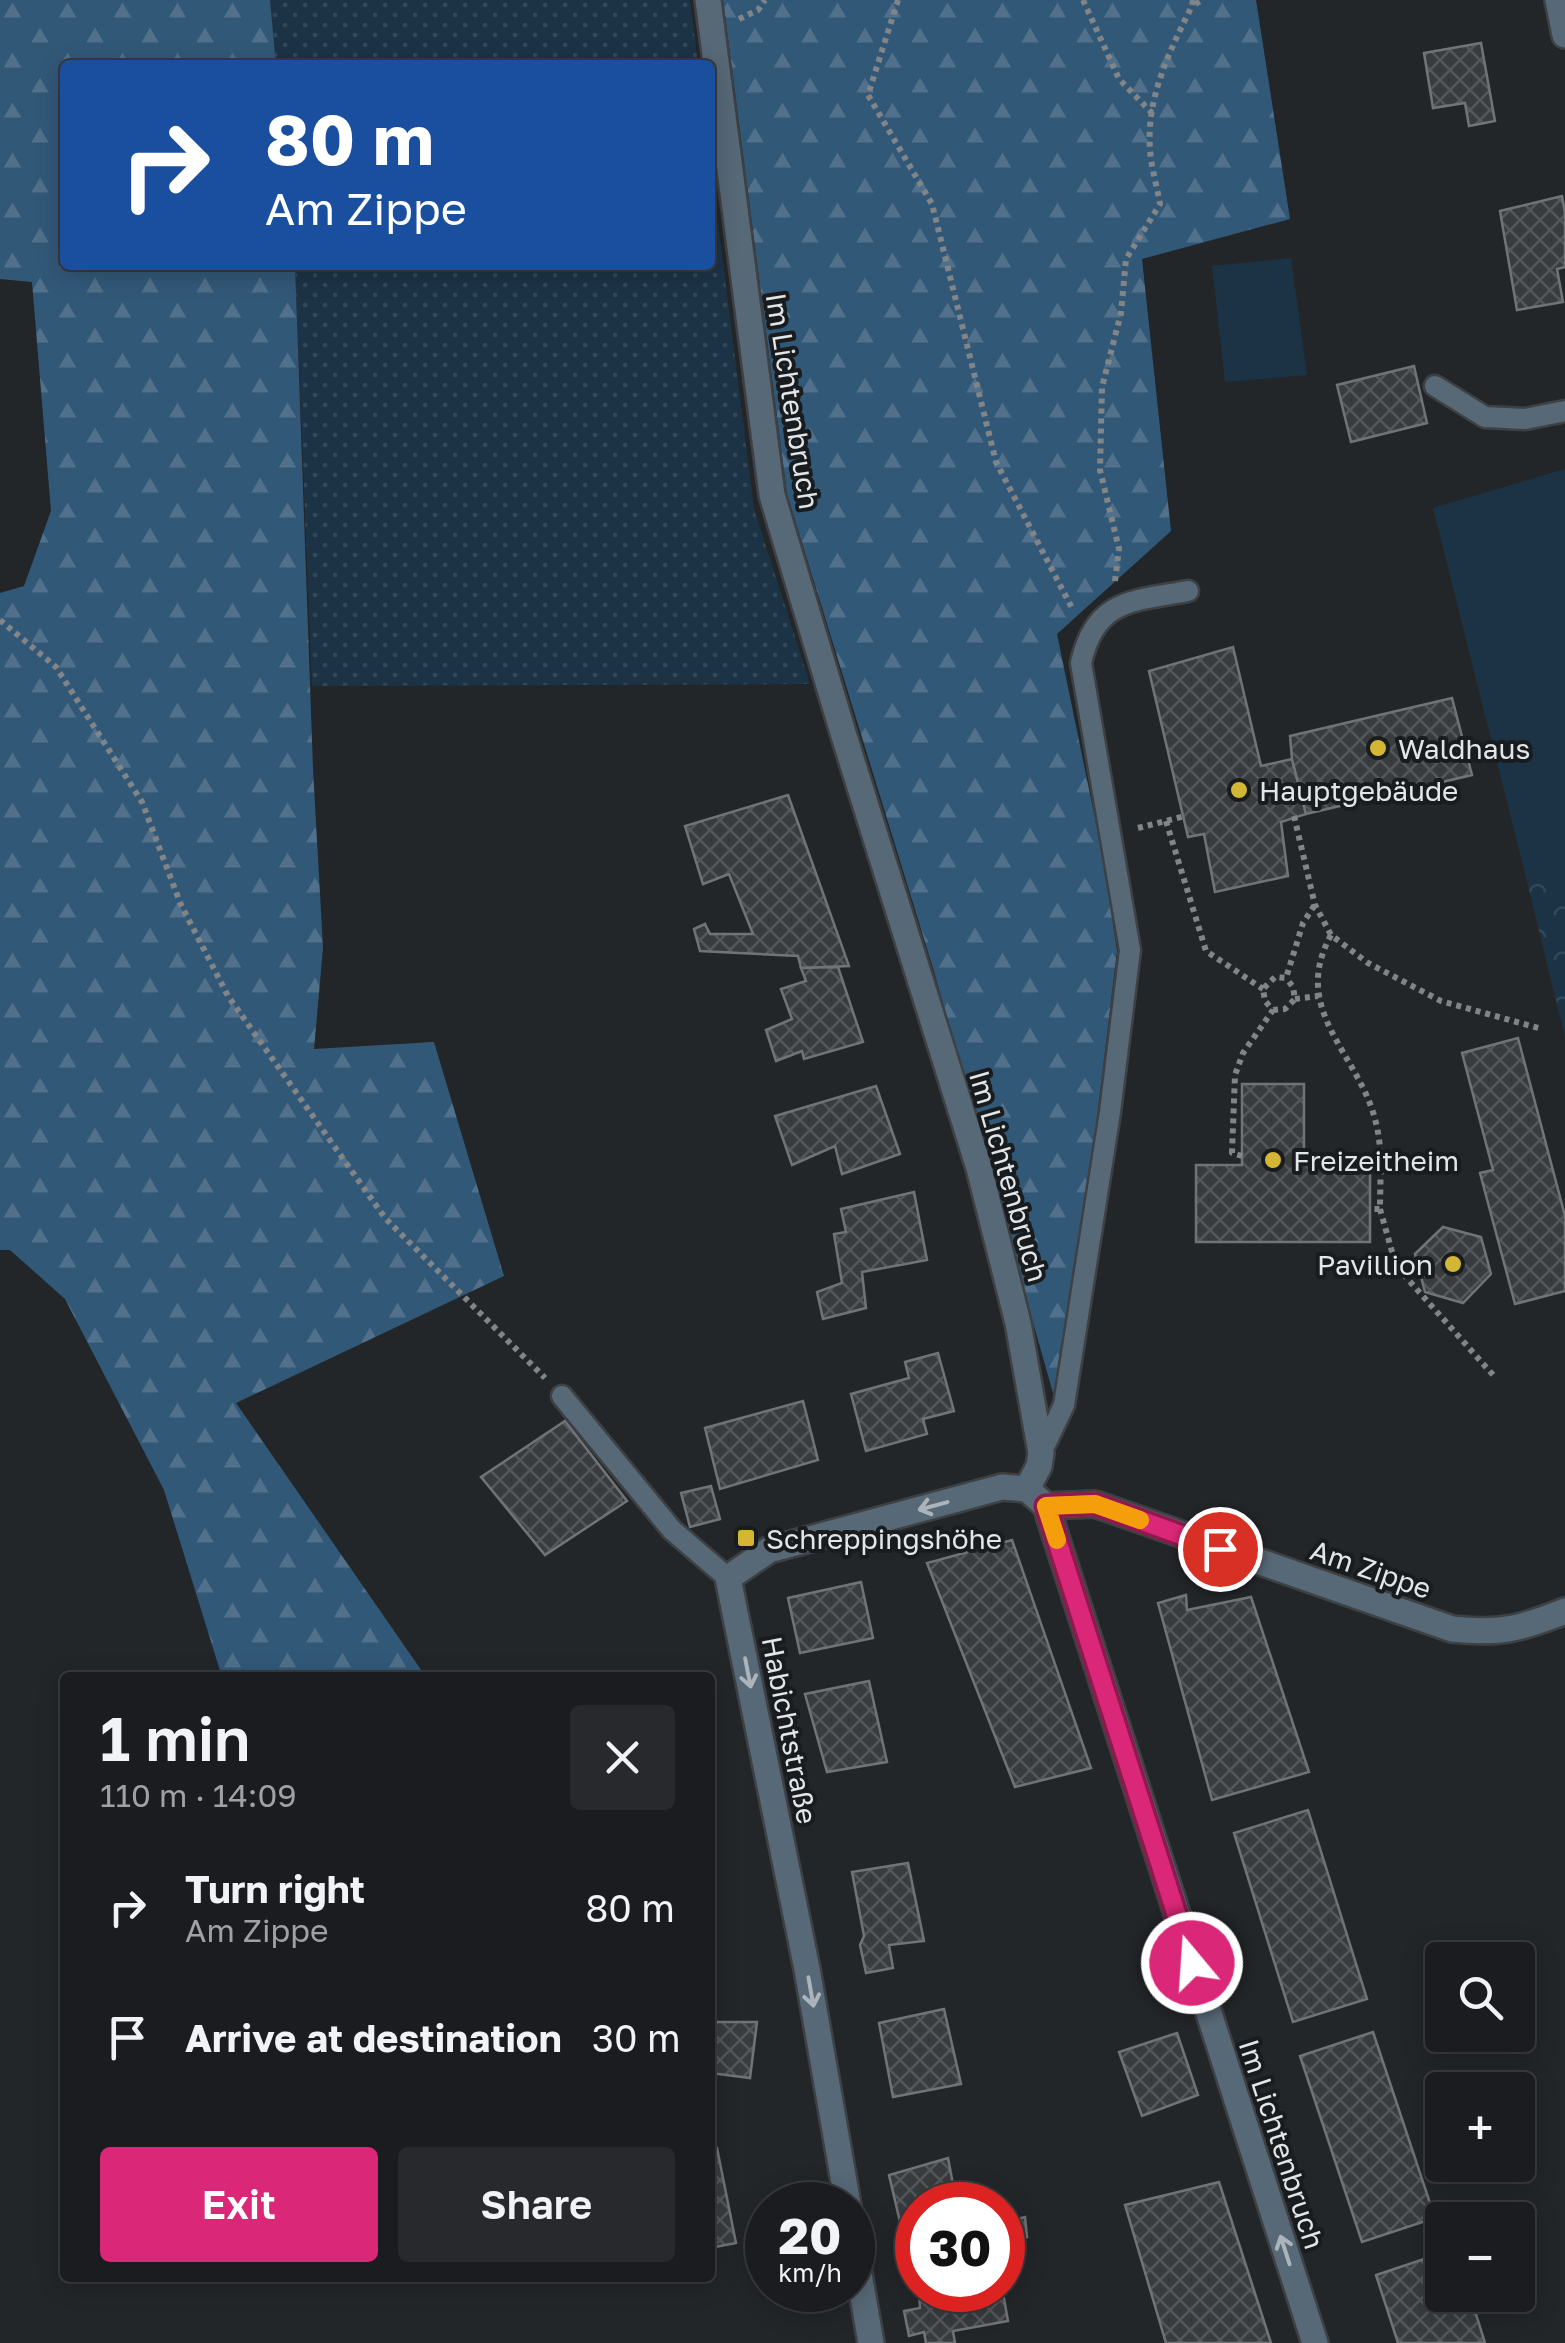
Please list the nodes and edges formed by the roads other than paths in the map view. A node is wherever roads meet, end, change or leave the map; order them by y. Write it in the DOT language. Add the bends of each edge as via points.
graph roads {
  1 [pos="708,0"];
  2 [pos="1558,0"];
  3 [pos="1565,34"];
  4 [pos="1436,386"];
  5 [pos="1565,411"];
  6 [pos="1188,591"];
  7 [pos="562,1396"];
  8 [pos="1041,1453"];
  9 [pos="1037,1498"];
  10 [pos="728,1578"];
  11 [pos="1565,1611"];
  12 [pos="844,2182"];
  13 [pos="866,2312"];
  14 [pos="871,2343"];
  15 [pos="1314,2343"];
  1 -- 8 [label="street, Im Lichtenbruch" via="772,495 979,1168 1018,1323"];
  2 -- 3 [label="street"];
  4 -- 5 [label="lane" via="1485,418 1525,420"];
  6 -- 8 [label="lane" via="1111,608 1087,638 1081,662 1130,950 1064,1405"];
  7 -- 10 [label="lane" via="672,1530"];
  8 -- 9 [label="street, Im Lichtenbruch"];
  9 -- 10 [label="street, one-way" via="1002,1487 769,1550"];
  9 -- 11 [label="street, Am Zippe" via="1095,1504 1452,1628 1492,1633"];
  15 -- 9 [label="street, Im Lichtenbruch, one-way"];
  10 -- 12 [label="street, Habichtstraße, one-way"];
  13 -- 14 [label="street"];
}
